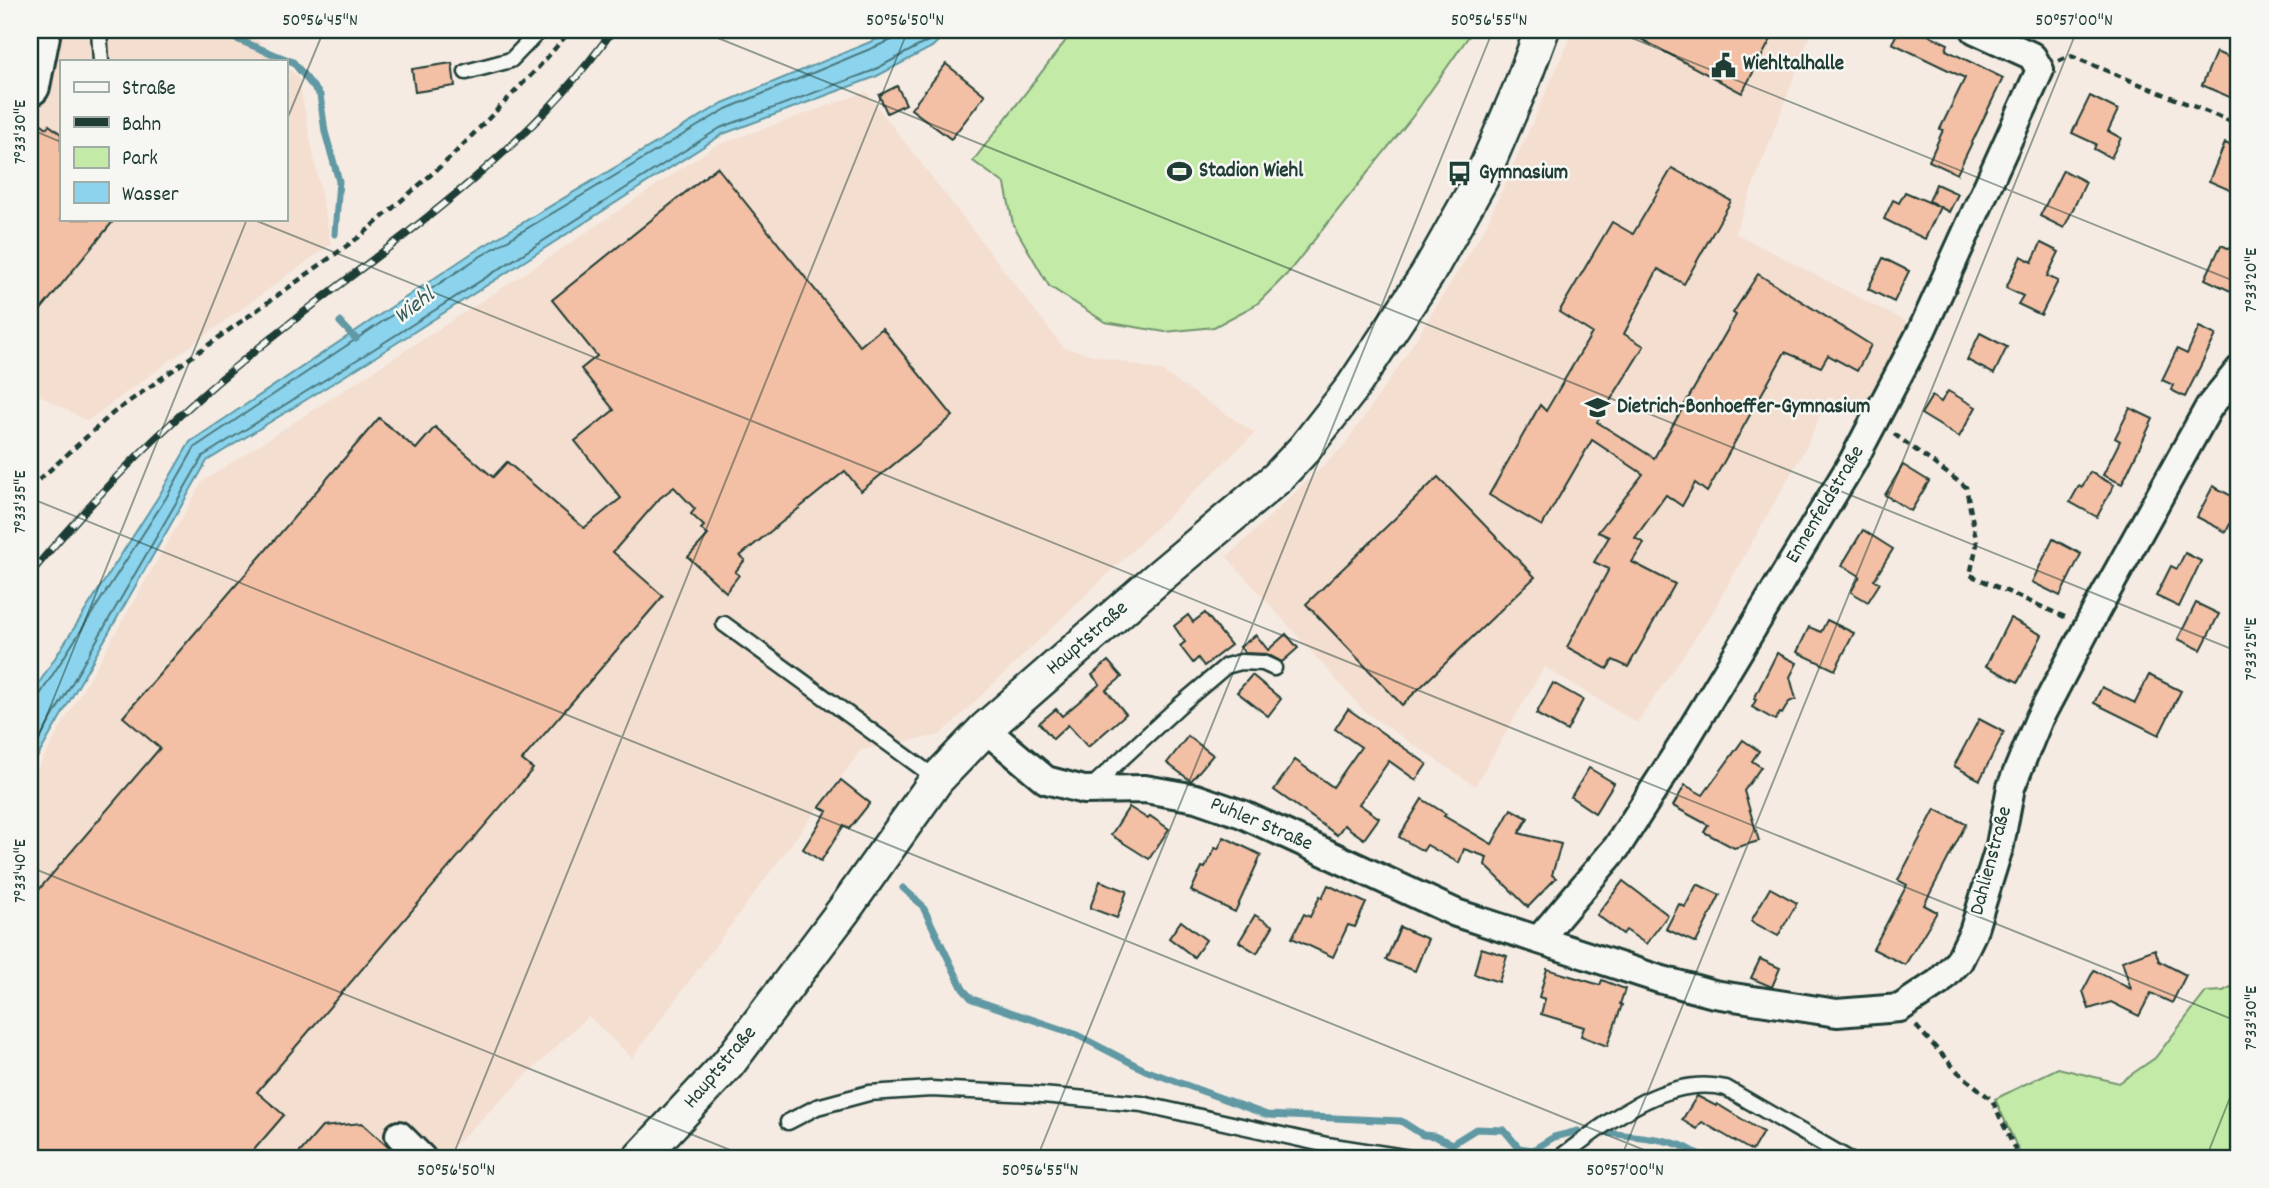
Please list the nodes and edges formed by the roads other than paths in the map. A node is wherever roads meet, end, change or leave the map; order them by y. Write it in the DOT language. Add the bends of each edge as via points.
graph roads {
  1 [pos="41,30"];
  2 [pos="99,30"];
  3 [pos="540,30"];
  4 [pos="1542,30"];
  5 [pos="1975,30"];
  6 [pos="101,60"];
  7 [pos="466,72"];
  8 [pos="30,86"];
  9 [pos="2239,370"];
  10 [pos="724,624"];
  11 [pos="1274,668"];
  12 [pos="985,729"];
  13 [pos="937,779"];
  14 [pos="1088,790"];
  15 [pos="1539,938"];
  16 [pos="788,1122"];
  17 [pos="399,1135"];
  18 [pos="422,1158"];
  19 [pos="640,1158"];
  20 [pos="1410,1158"];
  21 [pos="1559,1158"];
  22 [pos="1847,1158"];
  1 -- 8 [label="main road"];
  2 -- 6 [label="lane"];
  3 -- 7 [label="lane" via="511,60"];
  4 -- 12 [label="street, Hauptstraße" via="1481,179 1434,263 1352,388 1305,448 1277,478"];
  5 -- 15 [label="street, Ennenfeldstraße" via="2032,56 2040,69 1922,330 1875,420 1674,758 1617,847"];
  9 -- 15 [label="street, Dahlienstraße" via="2209,407 2039,719 2011,787 2000,845 1973,932 1959,961 1939,982 1899,1008 1837,1013 1714,994"];
  10 -- 13 [label="lane"];
  11 -- 14 [label="lane" via="1241,662 1226,666"];
  12 -- 13 [label="street, Hauptstraße"];
  12 -- 14 [label="street, Puhler Straße" via="1046,780"];
  13 -- 19 [label="street, Hauptstraße" via="728,1064"];
  14 -- 15 [label="street, Puhler Straße" via="1144,789 1196,798 1242,814 1455,913"];
  16 -- 20 [label="lane" via="817,1107 869,1093 931,1089 1031,1094 1142,1104"];
  17 -- 18 [label="street"];
  21 -- 22 [label="lane" via="1650,1098 1709,1084 1726,1088"];
}
